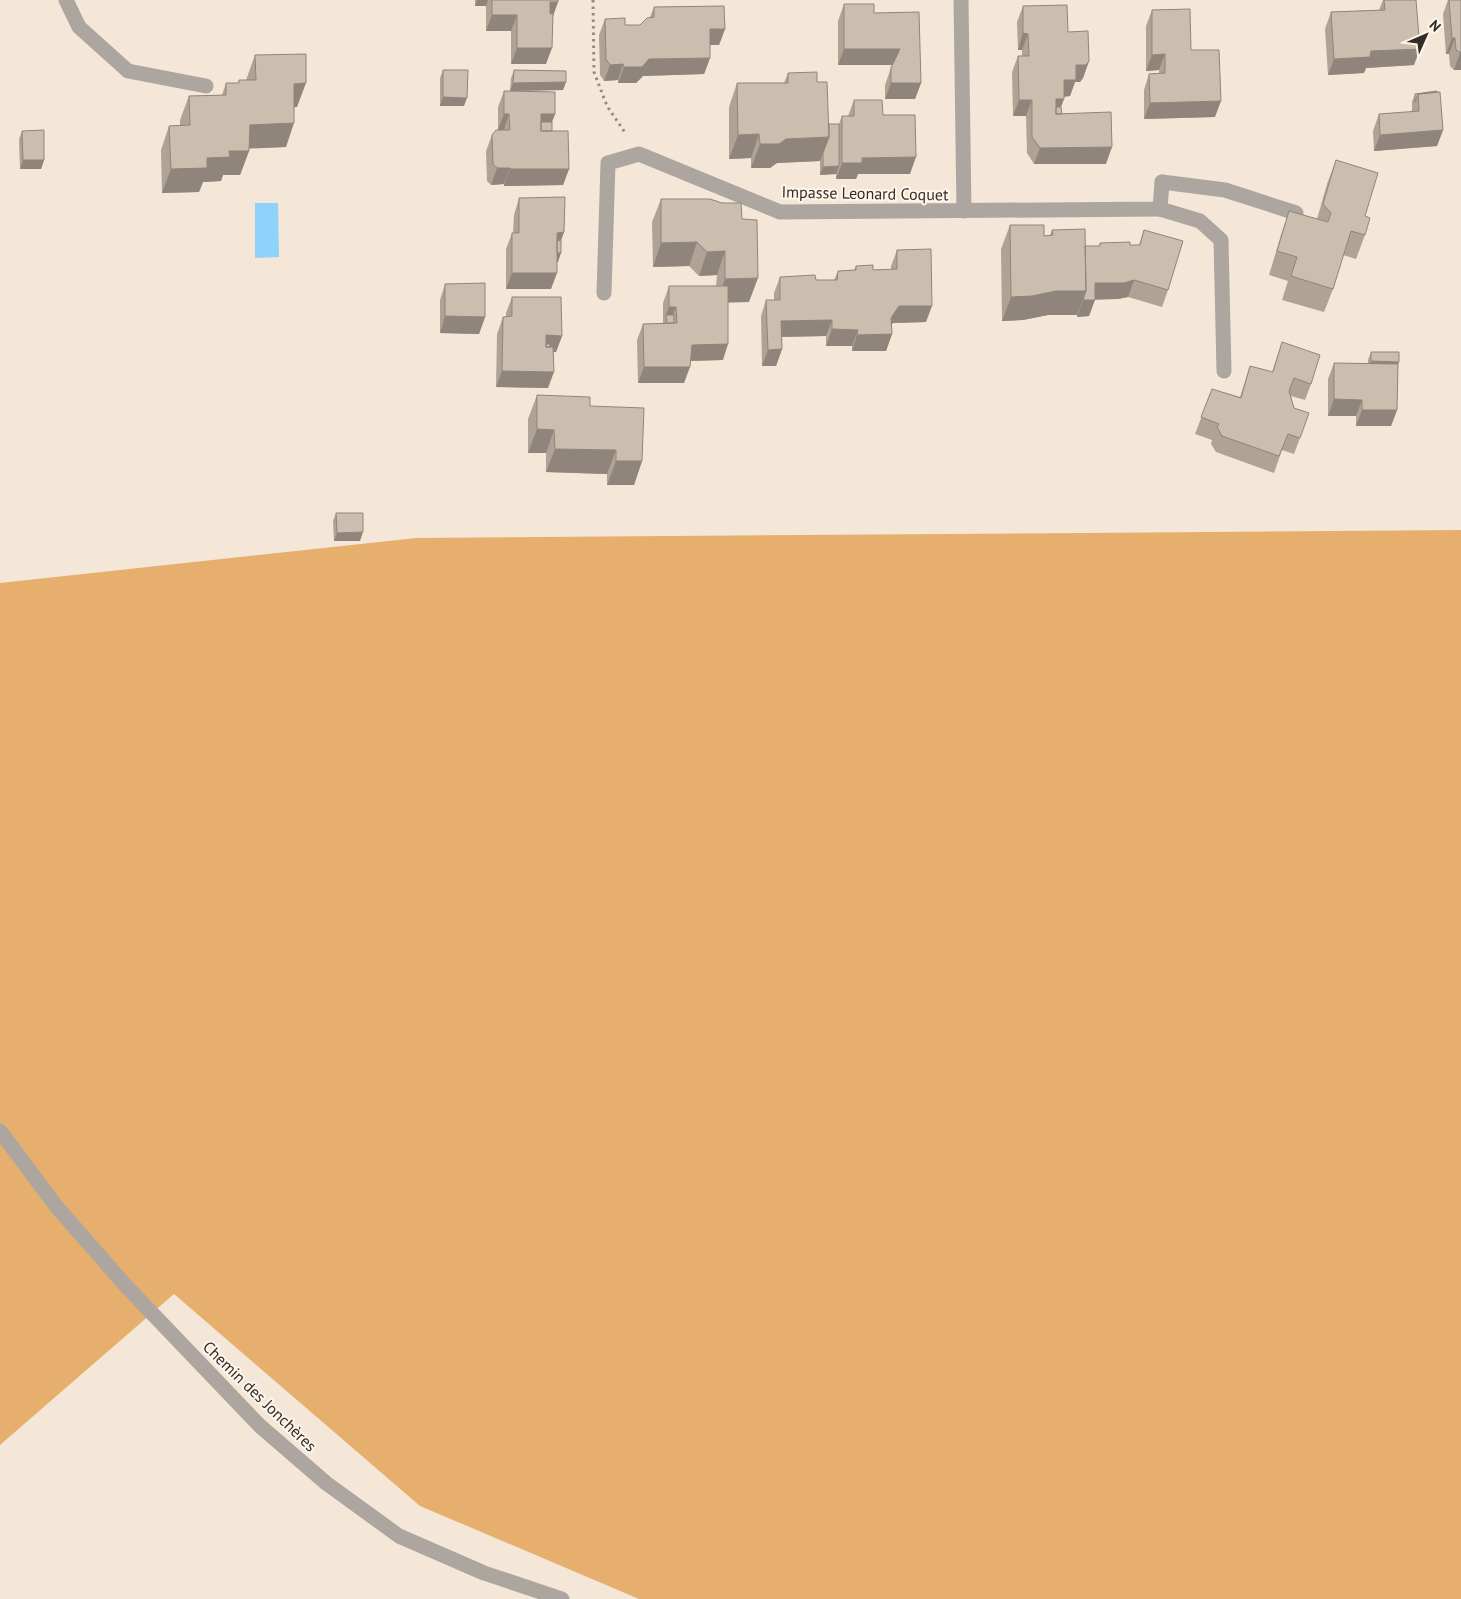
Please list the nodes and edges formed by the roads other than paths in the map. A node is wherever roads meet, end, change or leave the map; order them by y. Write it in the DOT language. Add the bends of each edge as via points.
graph roads {
  1 [pos="66,0"];
  2 [pos="961,0"];
  3 [pos="206,86"];
  4 [pos="1160,209"];
  5 [pos="964,211"];
  6 [pos="1296,213"];
  7 [pos="604,293"];
  8 [pos="1224,371"];
  9 [pos="0,1131"];
  10 [pos="562,1599"];
  1 -- 3 [label="street" via="79,27 128,71"];
  2 -- 5 [label="street"];
  4 -- 5 [label="street, Impasse Leonard Coquet"];
  4 -- 6 [label="street" via="1162,182 1225,190"];
  4 -- 8 [label="street, Impasse Leonard Coquet" via="1200,221 1222,240"];
  5 -- 7 [label="street, Impasse Leonard Coquet" via="780,212 639,154 608,163"];
  9 -- 10 [label="street, Chemin des Jonchères" via="56,1206 126,1286 260,1426 326,1483 400,1536 484,1573"];
}
